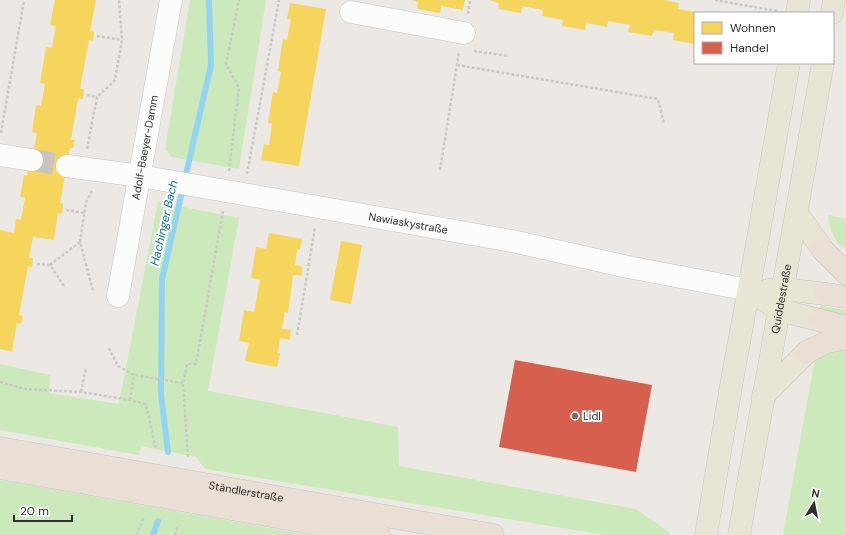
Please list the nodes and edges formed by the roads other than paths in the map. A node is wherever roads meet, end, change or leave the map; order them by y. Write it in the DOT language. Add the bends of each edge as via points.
graph roads {
  1 [pos="171,0"];
  2 [pos="799,0"];
  3 [pos="834,0"];
  4 [pos="351,12"];
  5 [pos="788,12"];
  6 [pos="832,12"];
  7 [pos="464,33"];
  8 [pos="789,64"];
  9 [pos="823,64"];
  10 [pos="0,154"];
  11 [pos="32,160"];
  12 [pos="84,169"];
  13 [pos="140,176"];
  14 [pos="798,213"];
  15 [pos="823,250"];
  16 [pos="846,273"];
  17 [pos="749,290"];
  18 [pos="118,296"];
  19 [pos="836,296"];
  20 [pos="781,300"];
  21 [pos="819,320"];
  22 [pos="846,327"];
  23 [pos="846,338"];
  24 [pos="807,352"];
  25 [pos="763,396"];
  26 [pos="0,448"];
  27 [pos="0,468"];
  28 [pos="379,535"];
  29 [pos="493,535"];
  30 [pos="706,535"];
  31 [pos="739,535"];
  1 -- 13 [label="street, Adolf-Baeyer-Damm"];
  2 -- 5 [label="main road"];
  3 -- 6 [label="main road"];
  4 -- 7 [label="street"];
  8 -- 17 [label="main road"];
  9 -- 14 [label="main road, Quiddestraße"];
  10 -- 11 [label="street"];
  12 -- 13 [label="street, Nawiaskystraße"];
  13 -- 17 [label="street, Nawiaskystraße" via="512,241"];
  13 -- 18 [label="street, Adolf-Baeyer-Damm"];
  14 -- 15 [label="main road"];
  14 -- 20 [label="main road, Quiddestraße"];
  15 -- 16 [label="highway"];
  17 -- 20 [label="main road"];
  17 -- 30 [label="main road" via="730,386"];
  19 -- 20 [label="main road"];
  20 -- 21 [label="main road"];
  20 -- 25 [label="main road, Quiddestraße"];
  21 -- 22 [label="highway"];
  23 -- 24 [label="highway" via="827,342"];
  24 -- 25 [label="main road"];
  25 -- 31 [label="main road, Quiddestraße"];
  26 -- 29 [label="highway, Ständlerstraße"];
  27 -- 28 [label="highway, Ständlerstraße"];
}
